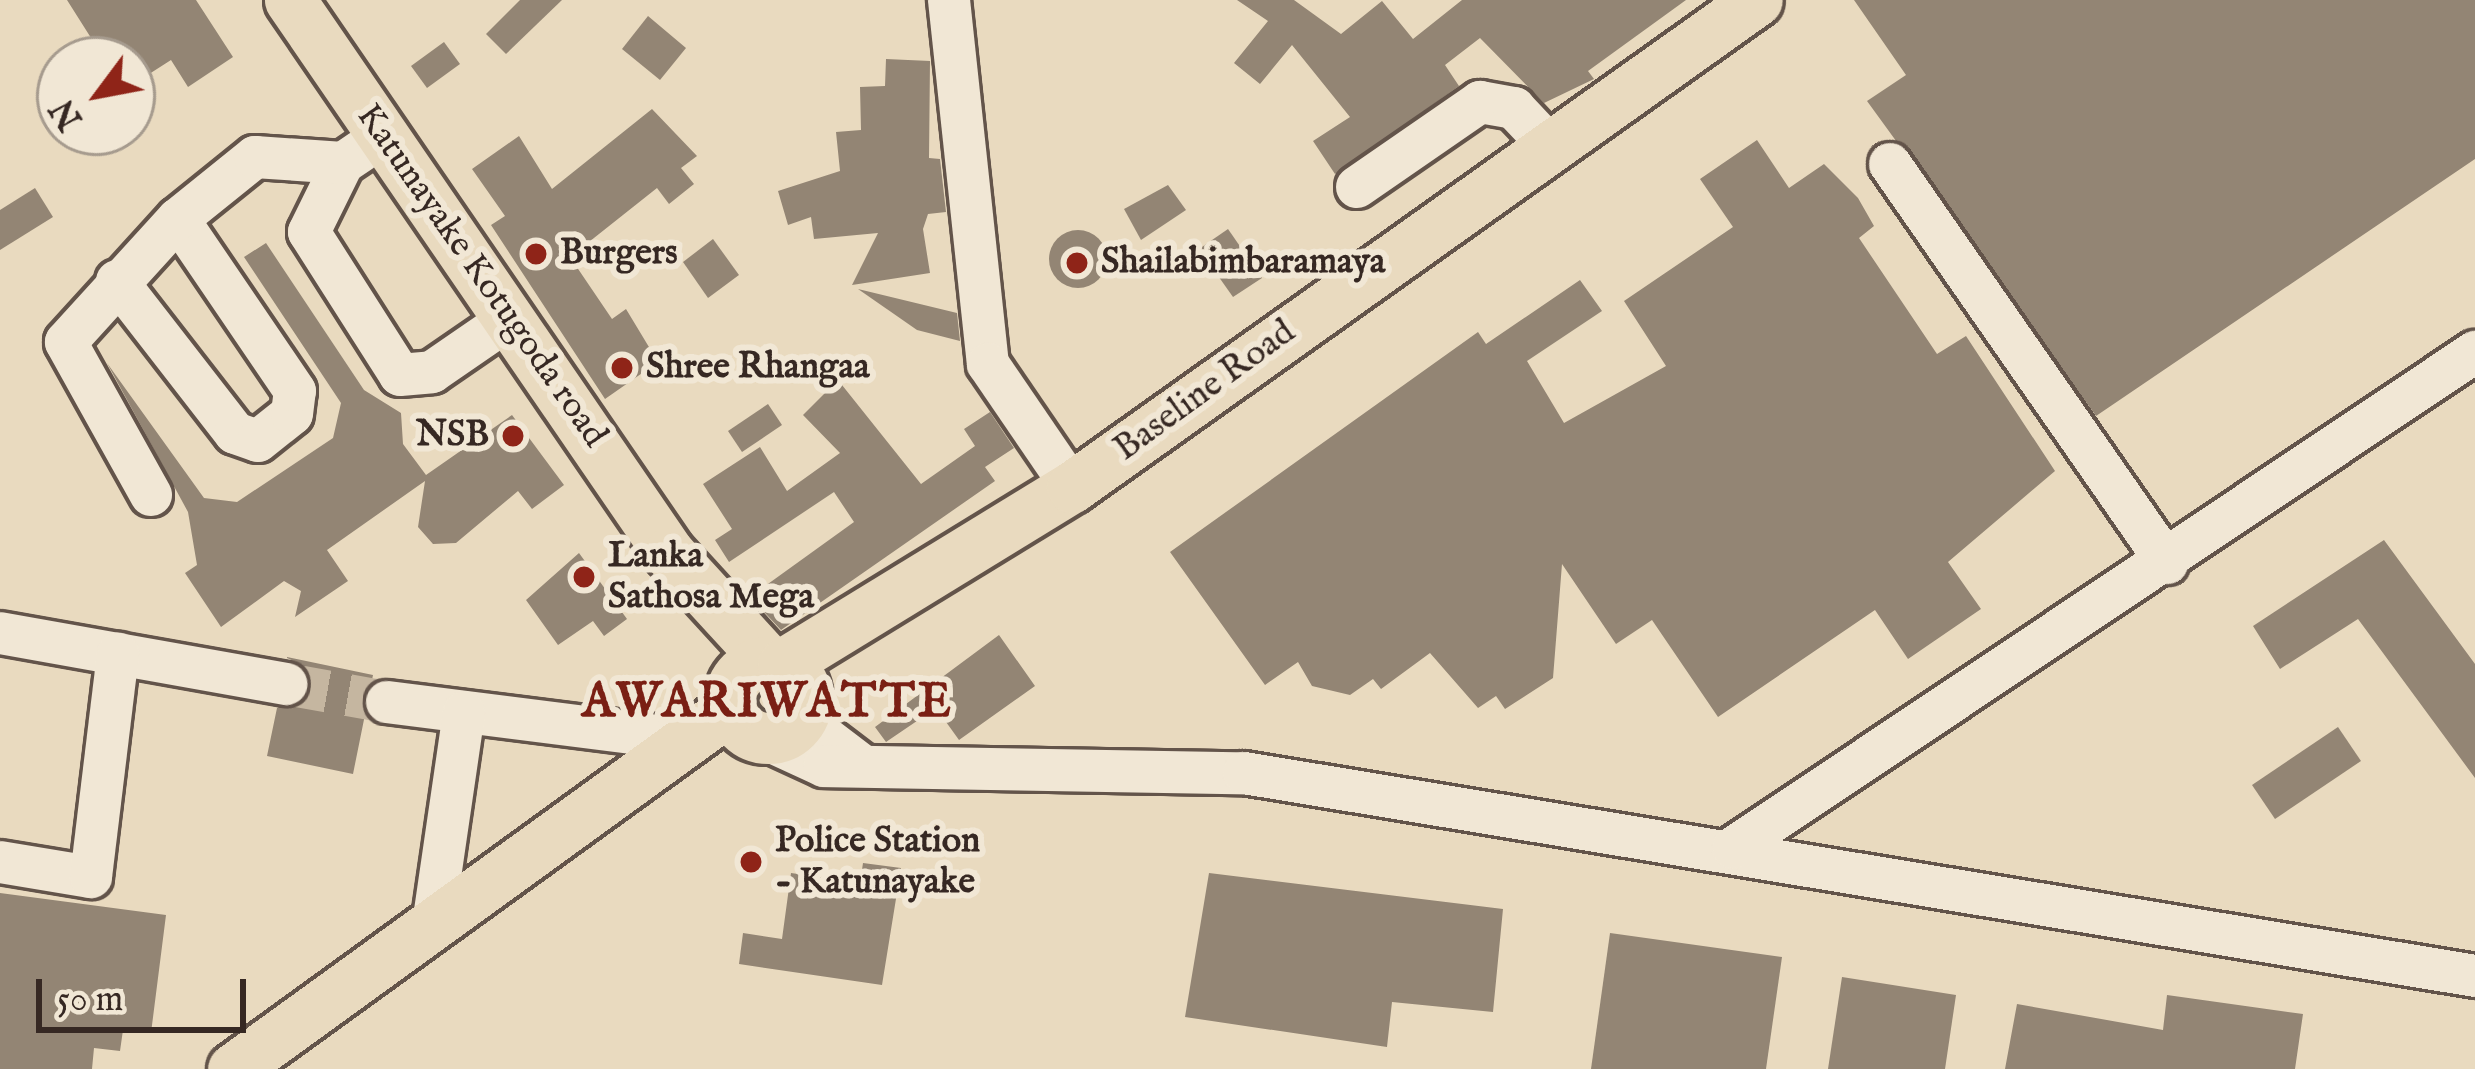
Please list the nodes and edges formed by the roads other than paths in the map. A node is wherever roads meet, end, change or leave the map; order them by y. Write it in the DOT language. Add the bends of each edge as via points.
graph roads {
  1 [pos="290,0"];
  2 [pos="949,0"];
  3 [pos="1746,3"];
  4 [pos="1549,145"];
  5 [pos="363,150"];
  6 [pos="1890,164"];
  7 [pos="1357,187"];
  8 [pos="178,219"];
  9 [pos="117,281"];
  10 [pos="512,317"];
  11 [pos="2475,352"];
  12 [pos="1072,487"];
  13 [pos="151,495"];
  14 [pos="2167,563"];
  15 [pos="0,633"];
  16 [pos="118,654"];
  17 [pos="286,684"];
  18 [pos="387,702"];
  19 [pos="766,702"];
  20 [pos="464,712"];
  21 [pos="678,739"];
  22 [pos="559,834"];
  23 [pos="1733,848"];
  24 [pos="0,862"];
  25 [pos="434,925"];
  26 [pos="2475,976"];
  27 [pos="232,1069"];
  1 -- 5 [label="main road, Katunayake Kotugoda road"];
  2 -- 12 [label="street" via="988,364"];
  3 -- 4 [label="main road, Baseline Road"];
  4 -- 7 [label="street" via="1514,108 1480,102"];
  4 -- 12 [label="main road, Baseline Road"];
  5 -- 8 [label="street" via="255,158"];
  5 -- 10 [label="main road, Katunayake Kotugoda road"];
  5 -- 10 [label="street" via="309,232 400,375 432,373"];
  6 -- 14 [label="street"];
  8 -- 9 [label="street"];
  8 -- 9 [label="street" via="295,391 292,414 258,441 235,433"];
  9 -- 13 [label="street" via="66,342 67,359"];
  10 -- 19 [label="main road, Katunayake Kotugoda road"];
  11 -- 14 [label="street"];
  12 -- 19 [label="main road, Baseline Road" via="885,609"];
  14 -- 23 [label="street"];
  15 -- 16 [label="street"];
  16 -- 17 [label="street"];
  16 -- 24 [label="street" via="91,877"];
  18 -- 20 [label="street"];
  19 -- 21 [label="main road, Baseline Road"];
  19 -- 22 [label="main road, Baseline Road"];
  19 -- 23 [label="street" via="860,763 1244,772"];
  20 -- 21 [label="street"];
  20 -- 25 [label="street"];
  21 -- 22 [label="main road, Baseline Road"];
  22 -- 25 [label="main road, Baseline Road"];
  23 -- 26 [label="street"];
  25 -- 27 [label="main road, Baseline Road"];
}
